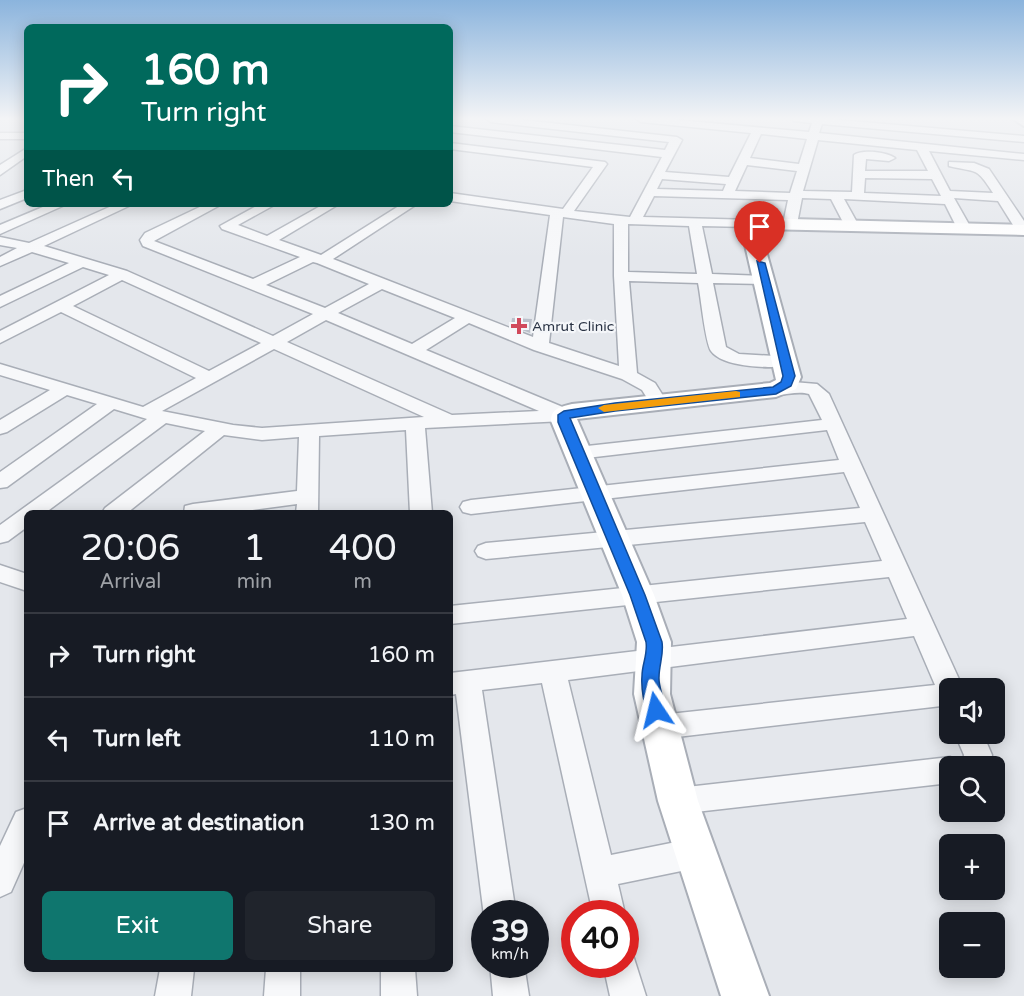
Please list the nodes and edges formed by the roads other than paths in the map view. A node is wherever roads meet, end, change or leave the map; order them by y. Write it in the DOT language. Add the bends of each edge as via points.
graph roads {
  1 [pos="600,165"];
  2 [pos="663,165"];
  3 [pos="741,165"];
  4 [pos="782,165"];
  5 [pos="859,165"];
  6 [pos="923,165"];
  7 [pos="959,165"];
  8 [pos="804,168"];
  9 [pos="0,172"];
  10 [pos="23,173"];
  11 [pos="859,174"];
  12 [pos="658,175"];
  13 [pos="936,175"];
  14 [pos="733,182"];
  15 [pos="649,192"];
  16 [pos="24,195"];
  17 [pos="727,195"];
  18 [pos="796,196"];
  19 [pos="836,196"];
  20 [pos="858,196"];
  21 [pos="453,197"];
  22 [pos="947,197"];
  23 [pos="1002,197"];
  24 [pos="0,205"];
  25 [pos="54,207"];
  26 [pos="120,207"];
  27 [pos="210,207"];
  28 [pos="262,207"];
  29 [pos="328,207"];
  30 [pos="406,207"];
  31 [pos="1017,210"];
  32 [pos="561,214"];
  33 [pos="190,217"];
  34 [pos="628,221"];
  35 [pos="695,223"];
  36 [pos="749,223"];
  37 [pos="218,224"];
  38 [pos="790,224"];
  39 [pos="852,226"];
  40 [pos="964,228"];
  41 [pos="0,230"];
  42 [pos="1024,230"];
  43 [pos="0,241"];
  44 [pos="267,241"];
  45 [pos="31,247"];
  46 [pos="317,258"];
  47 [pos="0,262"];
  48 [pos="82,262"];
  49 [pos="122,274"];
  50 [pos="621,276"];
  51 [pos="706,279"];
  52 [pos="765,280"];
  53 [pos="382,283"];
  54 [pos="253,285"];
  55 [pos="0,302"];
  56 [pos="60,306"];
  57 [pos="326,314"];
  58 [pos="468,317"];
  59 [pos="0,338"];
  60 [pos="276,342"];
  61 [pos="540,346"];
  62 [pos="412,351"];
  63 [pos="785,361"];
  64 [pos="0,369"];
  65 [pos="628,375"];
  66 [pos="210,378"];
  67 [pos="64,388"];
  68 [pos="776,390"];
  69 [pos="658,402"];
  70 [pos="111,403"];
  71 [pos="153,415"];
  72 [pos="564,415"];
  73 [pos="449,421"];
  74 [pos="415,423"];
  75 [pos="833,424"];
  76 [pos="0,428"];
  77 [pos="221,429"];
  78 [pos="309,431"];
  79 [pos="578,453"];
  80 [pos="851,465"];
  81 [pos="0,482"];
  82 [pos="596,494"];
  83 [pos="307,505"];
  84 [pos="471,507"];
  85 [pos="35,510"];
  86 [pos="118,510"];
  87 [pos="212,510"];
  88 [pos="421,510"];
  89 [pos="872,514"];
  90 [pos="24,518"];
  91 [pos="0,536"];
  92 [pos="614,537"];
  93 [pos="486,551"];
  94 [pos="896,568"];
  95 [pos="0,573"];
  96 [pos="24,581"];
  97 [pos="638,595"];
  98 [pos="453,615"];
  99 [pos="922,626"];
  100 [pos="654,658"];
  101 [pos="553,672"];
  102 [pos="945,678"];
  103 [pos="459,683"];
  104 [pos="939,695"];
  105 [pos="660,727"];
  106 [pos="939,771"];
  107 [pos="678,801"];
  108 [pos="24,829"];
  109 [pos="696,853"];
  110 [pos="600,873"];
  111 [pos="0,881"];
  112 [pos="498,900"];
  113 [pos="606,900"];
  114 [pos="177,972"];
  115 [pos="283,972"];
  116 [pos="398,972"];
  117 [pos="509,978"];
  118 [pos="624,978"];
  119 [pos="173,996"];
  120 [pos="282,996"];
  121 [pos="399,996"];
  122 [pos="511,996"];
  123 [pos="628,996"];
  124 [pos="745,996"];
  1 -- 32 [label="street"];
  2 -- 12 [label="street"];
  3 -- 14 [label="street"];
  4 -- 8 [label="street"];
  5 -- 11 [label="street"];
  6 -- 13 [label="street"];
  7 -- 23 [label="street" via="982,168"];
  8 -- 18 [label="street"];
  9 -- 10 [label="street"];
  11 -- 13 [label="street"];
  11 -- 20 [label="street"];
  12 -- 14 [label="street"];
  12 -- 15 [label="street"];
  13 -- 22 [label="street"];
  14 -- 17 [label="street"];
  15 -- 17 [label="street"];
  15 -- 34 [label="street"];
  16 -- 24 [label="street"];
  17 -- 18 [label="street"];
  18 -- 19 [label="street"];
  18 -- 38 [label="street"];
  19 -- 20 [label="street"];
  19 -- 39 [label="street"];
  20 -- 22 [label="street"];
  21 -- 32 [label="street"];
  22 -- 23 [label="street"];
  22 -- 40 [label="street"];
  23 -- 31 [label="street"];
  25 -- 41 [label="street"];
  26 -- 45 [label="street"];
  27 -- 33 [label="street"];
  28 -- 37 [label="street"];
  29 -- 44 [label="street"];
  30 -- 46 [label="street"];
  31 -- 42 [label="street"];
  32 -- 34 [label="street"];
  32 -- 61 [label="street"];
  33 -- 37 [label="street"];
  33 -- 54 [label="street" via="150,236 148,243"];
  34 -- 35 [label="street"];
  34 -- 50 [label="street"];
  35 -- 36 [label="street"];
  35 -- 51 [label="street"];
  36 -- 38 [label="street"];
  36 -- 52 [label="street"];
  37 -- 44 [label="street"];
  38 -- 39 [label="street"];
  39 -- 40 [label="street"];
  40 -- 42 [label="street"];
  43 -- 45 [label="street"];
  44 -- 46 [label="street"];
  45 -- 47 [label="street"];
  45 -- 48 [label="street"];
  46 -- 53 [label="street"];
  46 -- 54 [label="street"];
  48 -- 49 [label="street"];
  48 -- 55 [label="street"];
  49 -- 56 [label="street"];
  49 -- 60 [label="street"];
  50 -- 51 [label="street"];
  50 -- 65 [label="street"];
  51 -- 52 [label="street"];
  51 -- 63 [label="street" via="722,354"];
  52 -- 63 [label="street"];
  53 -- 57 [label="street"];
  53 -- 58 [label="street"];
  54 -- 57 [label="street"];
  56 -- 59 [label="street"];
  56 -- 66 [label="street"];
  57 -- 60 [label="street"];
  57 -- 62 [label="street"];
  58 -- 61 [label="street"];
  58 -- 62 [label="street"];
  60 -- 66 [label="street"];
  60 -- 73 [label="street"];
  61 -- 65 [label="street"];
  62 -- 72 [label="street"];
  63 -- 68 [label="street" via="789,376 786,384"];
  64 -- 67 [label="street"];
  65 -- 69 [label="street" via="649,387"];
  66 -- 71 [label="street"];
  67 -- 70 [label="street"];
  67 -- 76 [label="street"];
  68 -- 69 [label="street"];
  68 -- 75 [label="street" via="816,389"];
  69 -- 72 [label="street"];
  70 -- 71 [label="street"];
  70 -- 81 [label="street"];
  71 -- 77 [label="street"];
  71 -- 85 [label="street"];
  72 -- 73 [label="street"];
  72 -- 79 [label="street"];
  73 -- 74 [label="street"];
  74 -- 78 [label="street"];
  74 -- 88 [label="street"];
  75 -- 79 [label="street"];
  75 -- 80 [label="street"];
  77 -- 78 [label="street" via="262,434"];
  77 -- 86 [label="street"];
  78 -- 83 [label="street"];
  79 -- 82 [label="street"];
  80 -- 82 [label="street"];
  80 -- 89 [label="street"];
  82 -- 84 [label="street"];
  82 -- 92 [label="street"];
  83 -- 87 [label="street"];
  89 -- 92 [label="street"];
  89 -- 94 [label="street"];
  90 -- 91 [label="street"];
  92 -- 93 [label="street"];
  92 -- 97 [label="street"];
  94 -- 97 [label="street"];
  94 -- 99 [label="street"];
  95 -- 96 [label="street"];
  97 -- 98 [label="street"];
  97 -- 100 [label="street" via="654,642"];
  99 -- 100 [label="street"];
  99 -- 102 [label="street"];
  100 -- 101 [label="street"];
  100 -- 105 [label="street" via="651,694"];
  101 -- 103 [label="street"];
  101 -- 110 [label="street"];
  103 -- 112 [label="street"];
  104 -- 105 [label="street"];
  105 -- 107 [label="street"];
  106 -- 107 [label="street"];
  107 -- 109 [label="street"];
  108 -- 111 [label="street"];
  109 -- 110 [label="street"];
  109 -- 124 [label="street"];
  110 -- 113 [label="street"];
  114 -- 119 [label="street"];
  115 -- 120 [label="street"];
  116 -- 121 [label="street"];
  117 -- 122 [label="street"];
  118 -- 123 [label="street"];
}
